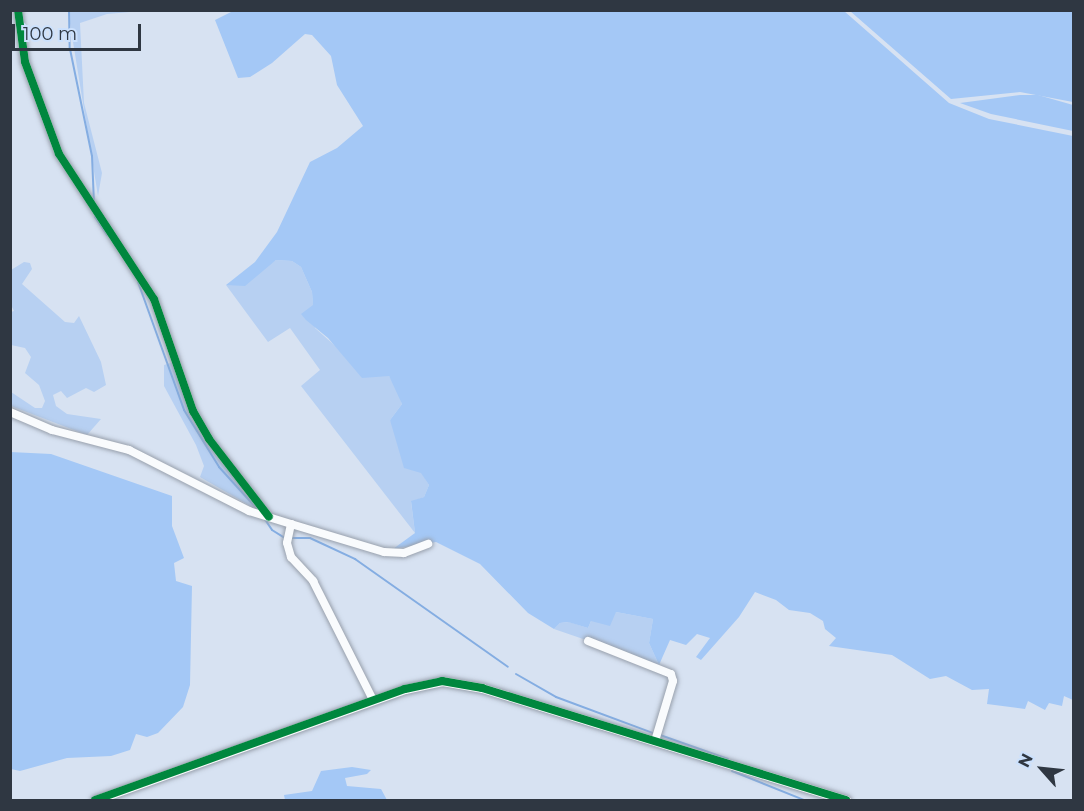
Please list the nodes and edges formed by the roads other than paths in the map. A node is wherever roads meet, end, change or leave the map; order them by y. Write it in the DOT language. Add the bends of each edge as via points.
graph roads {
  1 [pos="18,10"];
  2 [pos="10,412"];
  3 [pos="269,517"];
  4 [pos="291,524"];
  5 [pos="428,544"];
  6 [pos="588,640"];
  7 [pos="374,700"];
  8 [pos="655,741"];
  9 [pos="95,801"];
  10 [pos="846,801"];
  1 -- 3 [label="street" via="27,69 59,154 154,299 194,411 209,440"];
  2 -- 3 [label="street" via="52,430 129,450"];
  3 -- 4 [label="street"];
  4 -- 5 [label="street" via="384,552 404,553"];
  4 -- 7 [label="street" via="287,543 291,557 313,581"];
  6 -- 8 [label="street" via="671,674 673,681"];
  7 -- 8 [label="street" via="442,681 468,684"];
  7 -- 9 [label="street"];
  8 -- 10 [label="street"];
}
